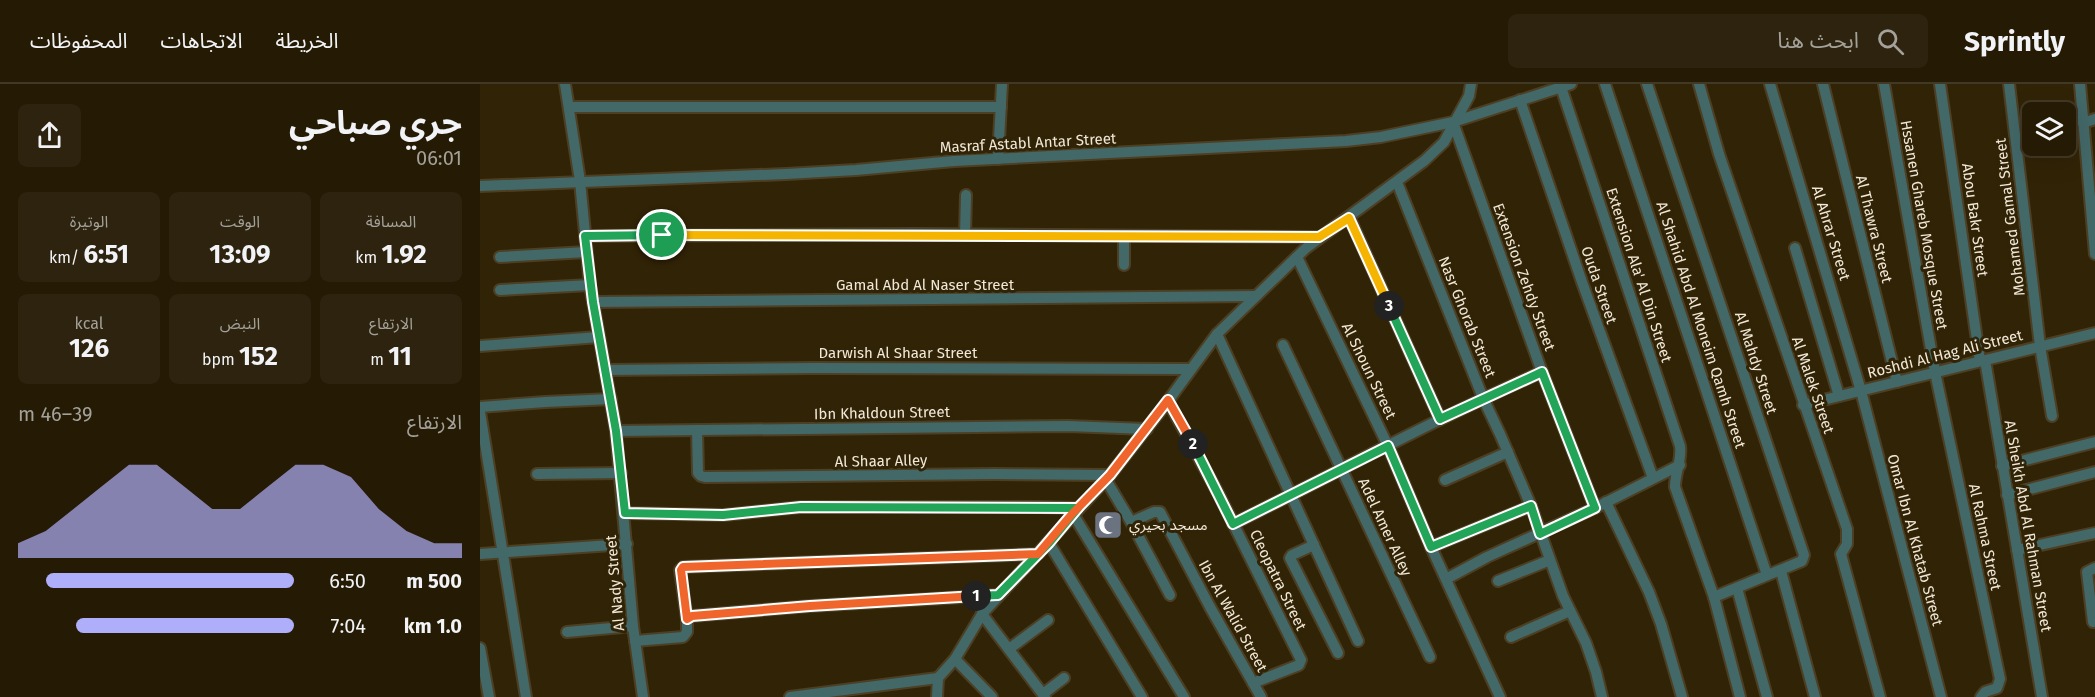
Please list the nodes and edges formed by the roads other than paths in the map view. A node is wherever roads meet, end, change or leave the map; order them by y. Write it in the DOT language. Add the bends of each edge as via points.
graph roads {
  1 [pos="566,84"];
  2 [pos="1002,84"];
  3 [pos="1471,84"];
  4 [pos="1605,84"];
  5 [pos="1647,84"];
  6 [pos="1699,84"];
  7 [pos="1770,84"];
  8 [pos="1823,84"];
  9 [pos="1884,84"];
  10 [pos="1940,84"];
  11 [pos="2009,84"];
  12 [pos="2080,84"];
  13 [pos="1566,86"];
  14 [pos="1520,100"];
  15 [pos="569,107"];
  16 [pos="1001,107"];
  17 [pos="2095,119"];
  18 [pos="1454,122"];
  19 [pos="2083,123"];
  20 [pos="998,159"];
  21 [pos="579,181"];
  22 [pos="1396,182"];
  23 [pos="480,186"];
  24 [pos="2092,191"];
  25 [pos="966,195"];
  26 [pos="1349,218"];
  27 [pos="2094,226"];
  28 [pos="965,235"];
  29 [pos="585,236"];
  30 [pos="1124,237"];
  31 [pos="1319,237"];
  32 [pos="1795,248"];
  33 [pos="586,252"];
  34 [pos="2095,254"];
  35 [pos="500,257"];
  36 [pos="1297,257"];
  37 [pos="1124,265"];
  38 [pos="590,285"];
  39 [pos="500,290"];
  40 [pos="1256,297"];
  41 [pos="593,302"];
  42 [pos="2095,333"];
  43 [pos="1216,334"];
  44 [pos="599,337"];
  45 [pos="1283,345"];
  46 [pos="480,346"];
  47 [pos="2040,346"];
  48 [pos="1982,361"];
  49 [pos="1191,369"];
  50 [pos="605,370"];
  51 [pos="1542,372"];
  52 [pos="1935,372"];
  53 [pos="1897,382"];
  54 [pos="1861,391"];
  55 [pos="1839,396"];
  56 [pos="1483,398"];
  57 [pos="611,399"];
  58 [pos="1168,400"];
  59 [pos="1803,405"];
  60 [pos="480,407"];
  61 [pos="480,412"];
  62 [pos="2052,416"];
  63 [pos="1440,419"];
  64 [pos="1147,429"];
  65 [pos="697,430"];
  66 [pos="616,431"];
  67 [pos="2095,442"];
  68 [pos="1388,446"];
  69 [pos="1508,452"];
  70 [pos="2002,466"];
  71 [pos="1677,469"];
  72 [pos="1341,471"];
  73 [pos="2095,472"];
  74 [pos="621,473"];
  75 [pos="537,474"];
  76 [pos="1108,477"];
  77 [pos="1653,478"];
  78 [pos="1445,480"];
  79 [pos="1291,495"];
  80 [pos="2007,495"];
  81 [pos="1606,502"];
  82 [pos="1531,506"];
  83 [pos="1595,508"];
  84 [pos="1075,511"];
  85 [pos="625,513"];
  86 [pos="1131,522"];
  87 [pos="1233,524"];
  88 [pos="2095,533"];
  89 [pos="1540,534"];
  90 [pos="1049,543"];
  91 [pos="627,544"];
  92 [pos="1314,545"];
  93 [pos="1431,547"];
  94 [pos="2017,550"];
  95 [pos="502,553"];
  96 [pos="480,554"];
  97 [pos="1038,554"];
  98 [pos="1550,560"];
  99 [pos="2095,568"];
  100 [pos="1781,571"];
  101 [pos="1767,575"];
  102 [pos="1446,579"];
  103 [pos="1498,581"];
  104 [pos="1737,588"];
  105 [pos="998,595"];
  106 [pos="1170,595"];
  107 [pos="1714,597"];
  108 [pos="1570,611"];
  109 [pos="982,614"];
  110 [pos="687,619"];
  111 [pos="1048,620"];
  112 [pos="2093,622"];
  113 [pos="633,626"];
  114 [pos="567,632"];
  115 [pos="1511,637"];
  116 [pos="1358,640"];
  117 [pos="635,641"];
  118 [pos="480,648"];
  119 [pos="1009,649"];
  120 [pos="1338,653"];
  121 [pos="1430,657"];
  122 [pos="955,659"];
  123 [pos="938,678"];
  124 [pos="1064,678"];
  125 [pos="1253,683"];
  126 [pos="1044,696"];
  127 [pos="489,697"];
  128 [pos="526,697"];
  129 [pos="643,697"];
  130 [pos="790,697"];
  131 [pos="795,697"];
  132 [pos="937,697"];
  133 [pos="992,697"];
  134 [pos="1142,697"];
  135 [pos="1184,697"];
  136 [pos="1261,697"];
  137 [pos="1500,697"];
  138 [pos="1602,697"];
  139 [pos="1682,697"];
  140 [pos="1740,697"];
  141 [pos="1767,697"];
  142 [pos="1815,697"];
  143 [pos="1880,697"];
  144 [pos="1941,697"];
  145 [pos="1981,697"];
  146 [pos="2042,697"];
  1 -- 15 [label="street, Al Nady Street"];
  2 -- 16 [label="street"];
  3 -- 18 [label="street" via="1469,96"];
  4 -- 101 [label="street, Al Shahid Abd Al Moneim Qamh Street"];
  5 -- 100 [label="street, Al Mahdy Street" via="1804,555 1802,561"];
  6 -- 59 [label="street, Al Malek Street"];
  7 -- 54 [label="street, Al Ahrar Street"];
  8 -- 53 [label="street, Al Thawra Street"];
  9 -- 52 [label="street, Hssanen Ghareb Mosque Street"];
  10 -- 48 [label="street, Abou Bakr Street"];
  11 -- 47 [label="street, Mohamed Gamal Street"];
  12 -- 19 [label="street"];
  13 -- 14 [label="street, Masraf Astabl Antar Street"];
  13 -- 71 [label="street, Extension Ala' Al Din Street" via="1680,446"];
  14 -- 18 [label="street, Masraf Astabl Antar Street"];
  14 -- 77 [label="street, Ouda Street"];
  15 -- 16 [label="street"];
  15 -- 21 [label="street, Al Nady Street"];
  16 -- 20 [label="street"];
  17 -- 19 [label="street"];
  18 -- 20 [label="street, Masraf Astabl Antar Street" via="1346,141"];
  18 -- 22 [label="street" via="1444,141"];
  18 -- 51 [label="street, Extension Zehdy Street"];
  19 -- 24 [label="street"];
  20 -- 21 [label="street, Masraf Astabl Antar Street" via="821,172"];
  21 -- 23 [label="street, Masraf Astabl Antar Street"];
  21 -- 29 [label="street, Al Nady Street"];
  22 -- 26 [label="street"];
  22 -- 56 [label="street, Nasr Ghorab Street"];
  24 -- 27 [label="street"];
  25 -- 28 [label="street"];
  26 -- 31 [label="street"];
  26 -- 63 [label="street"];
  27 -- 34 [label="street"];
  28 -- 29 [label="street"];
  28 -- 30 [label="street"];
  29 -- 33 [label="street, Al Nady Street"];
  30 -- 31 [label="street"];
  30 -- 37 [label="street"];
  31 -- 36 [label="street"];
  32 -- 55 [label="street"];
  33 -- 35 [label="street"];
  33 -- 38 [label="street, Al Nady Street"];
  36 -- 40 [label="street"];
  36 -- 68 [label="street, Al Shoun Street"];
  38 -- 39 [label="street"];
  38 -- 41 [label="street, Al Nady Street"];
  40 -- 41 [label="street, Gamal Abd Al Naser Street"];
  40 -- 43 [label="street"];
  41 -- 44 [label="street, Al Nady Street"];
  42 -- 47 [label="street, Roshdi Al Hag Ali Street"];
  43 -- 49 [label="street"];
  43 -- 79 [label="street"];
  44 -- 46 [label="street"];
  44 -- 50 [label="street, Al Nady Street"];
  45 -- 72 [label="street, Adel Amer Alley"];
  47 -- 48 [label="street, Roshdi Al Hag Ali Street"];
  47 -- 62 [label="street, Mohamed Gamal Street"];
  48 -- 52 [label="street, Roshdi Al Hag Ali Street"];
  48 -- 70 [label="street, Al Sheikh Abd Al Rahman Street"];
  49 -- 50 [label="street, Darwish Al Shaar Street"];
  49 -- 58 [label="street"];
  50 -- 57 [label="street, Al Nady Street"];
  51 -- 56 [label="street"];
  51 -- 83 [label="street, Extension Zehdy Street"];
  52 -- 53 [label="street, Roshdi Al Hag Ali Street"];
  52 -- 145 [label="street, Al Rahma Street" via="2000,680 1997,688"];
  53 -- 54 [label="street, Roshdi Al Hag Ali Street"];
  54 -- 55 [label="street, Roshdi Al Hag Ali Street"];
  54 -- 144 [label="street, Omar Ibn Al Khatab Street"];
  55 -- 59 [label="street, Roshdi Al Hag Ali Street"];
  56 -- 63 [label="street"];
  56 -- 69 [label="street, Nasr Ghorab Street"];
  57 -- 60 [label="street"];
  57 -- 66 [label="street, Al Nady Street"];
  58 -- 64 [label="street"];
  58 -- 87 [label="street, Cleopatra Street"];
  59 -- 143 [label="street, Al Malek Street" via="1847,529 1847,544 1841,554"];
  61 -- 95 [label="street"];
  63 -- 68 [label="street"];
  64 -- 65 [label="street, Ibn Khaldoun Street" via="1068,426"];
  64 -- 76 [label="street"];
  65 -- 66 [label="street, Ibn Khaldoun Street"];
  65 -- 76 [label="street, Al Shaar Alley" via="698,472 705,477"];
  66 -- 74 [label="street, Al Nady Street"];
  67 -- 70 [label="street"];
  68 -- 72 [label="street"];
  68 -- 93 [label="street, Al Shoun Street"];
  69 -- 78 [label="street"];
  69 -- 82 [label="street, Nasr Ghorab Street"];
  70 -- 80 [label="street, Al Sheikh Abd Al Rahman Street"];
  71 -- 77 [label="street"];
  71 -- 107 [label="street, Extension Ala' Al Din Street" via="1675,487"];
  72 -- 79 [label="street"];
  72 -- 121 [label="street, Adel Amer Alley"];
  73 -- 80 [label="street"];
  74 -- 75 [label="street"];
  74 -- 85 [label="street, Al Nady Street"];
  76 -- 84 [label="street"];
  76 -- 86 [label="street"];
  77 -- 81 [label="street"];
  79 -- 87 [label="street"];
  79 -- 92 [label="street"];
  80 -- 94 [label="street, Al Sheikh Abd Al Rahman Street"];
  81 -- 83 [label="street"];
  81 -- 139 [label="street" via="1649,592"];
  82 -- 89 [label="street, Nasr Ghorab Street"];
  82 -- 93 [label="street"];
  83 -- 89 [label="street"];
  84 -- 85 [label="street" via="801,507 723,515"];
  84 -- 90 [label="street"];
  84 -- 135 [label="street"];
  85 -- 91 [label="street, Al Nady Street"];
  86 -- 106 [label="street"];
  86 -- 125 [label="street, Ibn Al Walid Street" via="1160,512"];
  87 -- 125 [label="street, Cleopatra Street" via="1301,660 1299,665"];
  88 -- 94 [label="street"];
  89 -- 98 [label="street, Nasr Ghorab Street"];
  89 -- 102 [label="street"];
  90 -- 97 [label="street"];
  90 -- 134 [label="street"];
  91 -- 95 [label="street"];
  91 -- 113 [label="street, Al Nady Street"];
  92 -- 116 [label="street"];
  92 -- 120 [label="street" via="1290,558"];
  93 -- 102 [label="street, Al Shoun Street"];
  94 -- 146 [label="street, Al Sheikh Abd Al Rahman Street"];
  95 -- 96 [label="street"];
  95 -- 128 [label="street"];
  97 -- 105 [label="street"];
  97 -- 110 [label="street" via="683,567"];
  98 -- 103 [label="street"];
  98 -- 108 [label="street, Nasr Ghorab Street"];
  99 -- 112 [label="street" via="2087,572"];
  100 -- 101 [label="street, Al Mahdy Street"];
  100 -- 142 [label="street"];
  101 -- 104 [label="street, Al Mahdy Street"];
  102 -- 137 [label="street, Al Shoun Street"];
  104 -- 107 [label="street, Al Mahdy Street"];
  104 -- 141 [label="street"];
  105 -- 109 [label="street"];
  105 -- 110 [label="street" via="810,606"];
  107 -- 140 [label="street, Extension Ala' Al Din Street"];
  108 -- 115 [label="street"];
  108 -- 138 [label="street, Nasr Ghorab Street" via="1592,657"];
  109 -- 119 [label="street"];
  109 -- 122 [label="street"];
  110 -- 117 [label="street" via="683,637"];
  111 -- 119 [label="street"];
  113 -- 114 [label="street"];
  113 -- 117 [label="street, Al Nady Street"];
  117 -- 129 [label="street, Al Nady Street"];
  118 -- 127 [label="street"];
  119 -- 126 [label="street"];
  122 -- 123 [label="street"];
  122 -- 133 [label="street"];
  123 -- 131 [label="street"];
  123 -- 132 [label="street"];
  124 -- 126 [label="street"];
  125 -- 136 [label="street, Ibn Al Walid Street"];
  130 -- 131 [label="street"];
}
